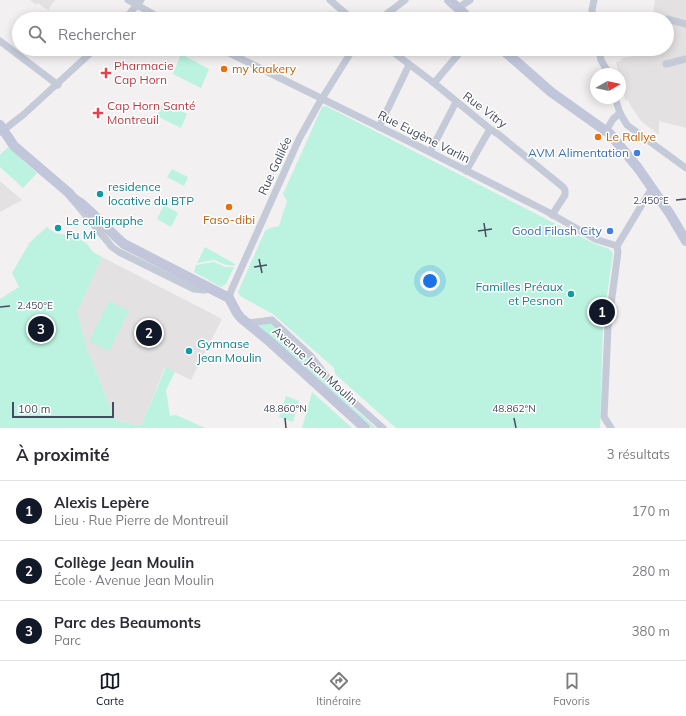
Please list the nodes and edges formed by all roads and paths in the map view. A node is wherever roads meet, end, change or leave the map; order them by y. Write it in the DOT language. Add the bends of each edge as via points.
graph roads {
  1 [pos="128,0"];
  2 [pos="330,0"];
  3 [pos="405,0"];
  4 [pos="449,0"];
  5 [pos="470,0"];
  6 [pos="594,0"];
  7 [pos="139,3"];
  8 [pos="458,8"];
  9 [pos="131,12"];
  10 [pos="152,12"];
  11 [pos="344,12"];
  12 [pos="389,12"];
  13 [pos="462,12"];
  14 [pos="593,12"];
  15 [pos="674,21"];
  16 [pos="686,24"];
  17 [pos="0,41"];
  18 [pos="12,50"];
  19 [pos="20,56"];
  20 [pos="88,56"];
  21 [pos="235,56"];
  22 [pos="349,56"];
  23 [pos="398,56"];
  24 [pos="457,56"];
  25 [pos="510,56"];
  26 [pos="600,56"];
  27 [pos="686,59"];
  28 [pos="666,64"];
  29 [pos="409,65"];
  30 [pos="606,68"];
  31 [pos="434,83"];
  32 [pos="58,84"];
  33 [pos="322,98"];
  34 [pos="456,102"];
  35 [pos="617,104"];
  36 [pos="620,112"];
  37 [pos="379,126"];
  38 [pos="1,129"];
  39 [pos="490,129"];
  40 [pos="606,131"];
  41 [pos="430,152"];
  42 [pos="686,168"];
  43 [pos="466,171"];
  44 [pos="652,188"];
  45 [pos="552,214"];
  46 [pos="686,241"];
  47 [pos="617,246"];
  48 [pos="229,298"];
  49 [pos="248,323"];
  50 [pos="365,428"];
  51 [pos="383,428"];
  52 [pos="611,428"];
  1 -- 7 [label="street"];
  2 -- 11 [label="street"];
  3 -- 12 [label="street"];
  4 -- 8 [label="main road"];
  5 -- 8 [label="street"];
  6 -- 14 [label="street"];
  7 -- 9 [label="street"];
  7 -- 10 [label="street"];
  8 -- 13 [label="main road"];
  15 -- 16 [label="street"];
  17 -- 18 [label="street"];
  19 -- 32 [label="street"];
  20 -- 32 [label="street"];
  21 -- 33 [label="street, Rue Eugène Varlin"];
  22 -- 33 [label="street, Rue Galilée"];
  23 -- 29 [label="street, Rue Vitry"];
  24 -- 31 [label="street"];
  25 -- 40 [label="main road" via="551,92"];
  26 -- 30 [label="street"];
  27 -- 28 [label="street"];
  29 -- 31 [label="street, Rue Vitry"];
  29 -- 37 [label="street"];
  31 -- 34 [label="street, Rue Vitry"];
  32 -- 38 [label="street" via="23,116"];
  33 -- 37 [label="street, Rue Eugène Varlin"];
  33 -- 48 [label="street, Rue Galilée" via="299,139"];
  34 -- 39 [label="street, Rue Vitry"];
  34 -- 41 [label="street"];
  35 -- 36 [label="street"];
  36 -- 40 [label="street"];
  36 -- 42 [label="street" via="627,125"];
  37 -- 41 [label="street, Rue Eugène Varlin"];
  38 -- 48 [label="main road" via="14,146 124,244"];
  39 -- 43 [label="street"];
  39 -- 45 [label="street, Rue Vitry" via="563,187 565,195"];
  40 -- 44 [label="main road" via="628,155"];
  41 -- 43 [label="street, Rue Eugène Varlin"];
  43 -- 45 [label="street, Rue Eugène Varlin"];
  44 -- 46 [label="main road"];
  44 -- 47 [label="street"];
  45 -- 47 [label="street, Rue Eugène Varlin" via="595,239"];
  47 -- 52 [label="street" via="608,327 604,417"];
  48 -- 49 [label="main road, Avenue Jean Moulin" via="237,313"];
  49 -- 50 [label="main road, Avenue Jean Moulin"];
  49 -- 51 [label="street, Avenue Jean Moulin" via="272,320 312,356 330,381"];
}
